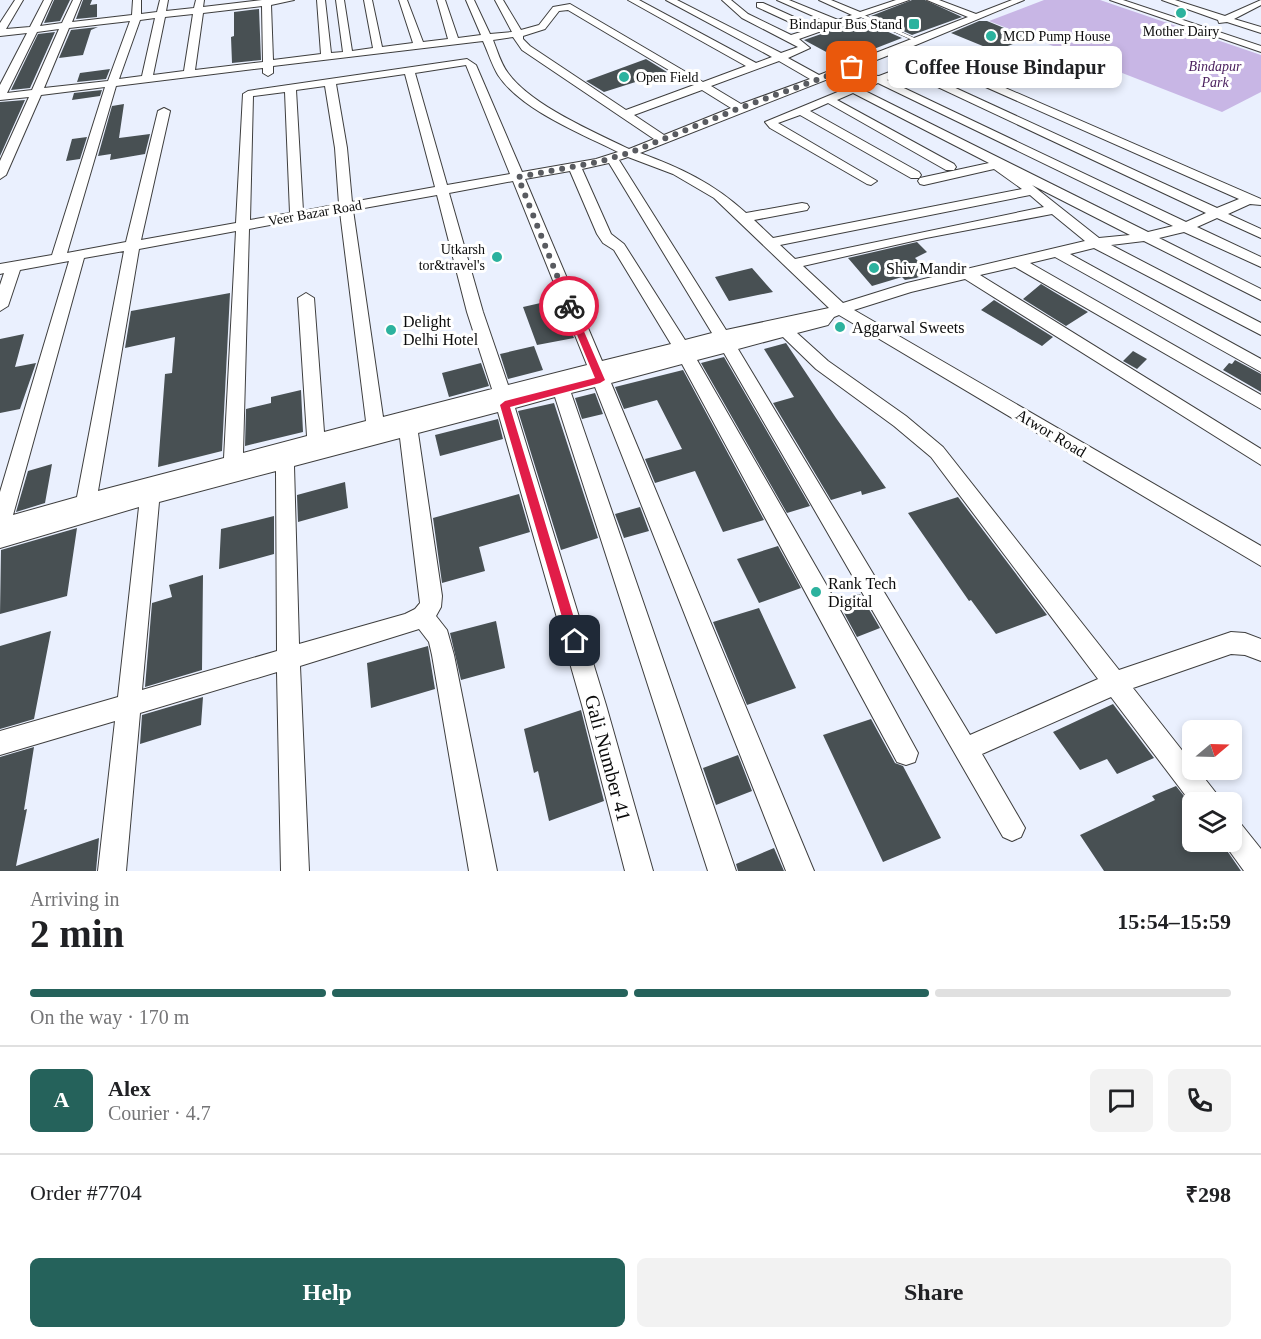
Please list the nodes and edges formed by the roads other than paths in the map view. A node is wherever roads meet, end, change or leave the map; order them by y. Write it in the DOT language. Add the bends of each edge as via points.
graph roads {
  1 [pos="19,0"];
  2 [pos="48,0"];
  3 [pos="77,0"];
  4 [pos="137,0"];
  5 [pos="164,0"];
  6 [pos="290,0"];
  7 [pos="321,0"];
  8 [pos="340,0"];
  9 [pos="368,0"];
  10 [pos="403,0"];
  11 [pos="441,0"];
  12 [pos="470,0"];
  13 [pos="499,0"];
  14 [pos="632,0"];
  15 [pos="670,0"];
  16 [pos="726,0"];
  17 [pos="781,0"];
  18 [pos="823,0"];
  19 [pos="1020,0"];
  20 [pos="1114,0"];
  21 [pos="1166,0"];
  22 [pos="1199,0"];
  23 [pos="1236,0"];
  24 [pos="267,1"];
  25 [pos="900,1"];
  26 [pos="938,1"];
  27 [pos="1257,3"];
  28 [pos="553,4"];
  29 [pos="870,4"];
  30 [pos="200,5"];
  31 [pos="760,5"];
  32 [pos="1185,6"];
  33 [pos="13,9"];
  34 [pos="880,9"];
  35 [pos="0,11"];
  36 [pos="160,15"];
  37 [pos="860,15"];
  38 [pos="975,17"];
  39 [pos="136,18"];
  40 [pos="1226,19"];
  41 [pos="838,23"];
  42 [pos="65,26"];
  43 [pos="33,29"];
  44 [pos="815,30"];
  45 [pos="1204,30"];
  46 [pos="1261,30"];
  47 [pos="0,32"];
  48 [pos="518,34"];
  49 [pos="486,38"];
  50 [pos="791,39"];
  51 [pos="454,41"];
  52 [pos="919,41"];
  53 [pos="419,45"];
  54 [pos="903,47"];
  55 [pos="1261,49"];
  56 [pos="378,51"];
  57 [pos="348,54"];
  58 [pos="326,57"];
  59 [pos="780,57"];
  60 [pos="267,64"];
  61 [pos="754,66"];
  62 [pos="852,67"];
  63 [pos="410,70"];
  64 [pos="189,74"];
  65 [pos="147,79"];
  66 [pos="819,79"];
  67 [pos="879,79"];
  68 [pos="330,82"];
  69 [pos="112,83"];
  70 [pos="702,85"];
  71 [pos="290,87"];
  72 [pos="854,89"];
  73 [pos="268,90"];
  74 [pos="35,93"];
  75 [pos="0,97"];
  76 [pos="828,99"];
  77 [pos="800,110"];
  78 [pos="164,111"];
  79 [pos="754,114"];
  80 [pos="623,115"];
  81 [pos="662,139"];
  82 [pos="629,153"];
  83 [pos="612,158"];
  84 [pos="575,167"];
  85 [pos="950,167"];
  86 [pos="0,175"];
  87 [pos="518,177"];
  88 [pos="870,181"];
  89 [pos="442,191"];
  90 [pos="1033,191"];
  91 [pos="1255,201"];
  92 [pos="346,207"];
  93 [pos="802,207"];
  94 [pos="1055,209"];
  95 [pos="1216,213"];
  96 [pos="297,217"];
  97 [pos="743,218"];
  98 [pos="242,226"];
  99 [pos="1186,227"];
  100 [pos="1261,234"];
  101 [pos="1145,237"];
  102 [pos="770,243"];
  103 [pos="1096,243"];
  104 [pos="132,246"];
  105 [pos="1058,253"];
  106 [pos="78,255"];
  107 [pos="58,259"];
  108 [pos="1018,262"];
  109 [pos="1261,263"];
  110 [pos="792,264"];
  111 [pos="7,267"];
  112 [pos="968,274"];
  113 [pos="1261,295"];
  114 [pos="306,298"];
  115 [pos="0,306"];
  116 [pos="834,312"];
  117 [pos="1261,330"];
  118 [pos="786,331"];
  119 [pos="725,341"];
  120 [pos="684,352"];
  121 [pos="1261,366"];
  122 [pos="598,374"];
  123 [pos="561,390"];
  124 [pos="504,399"];
  125 [pos="1261,403"];
  126 [pos="375,426"];
  127 [pos="408,428"];
  128 [pos="316,441"];
  129 [pos="1261,458"];
  130 [pos="285,461"];
  131 [pos="233,463"];
  132 [pos="150,496"];
  133 [pos="86,502"];
  134 [pos="0,526"];
  135 [pos="0,539"];
  136 [pos="1261,557"];
  137 [pos="423,616"];
  138 [pos="1261,650"];
  139 [pos="288,658"];
  140 [pos="1113,684"];
  141 [pos="129,703"];
  142 [pos="0,743"];
  143 [pos="966,749"];
  144 [pos="906,753"];
  145 [pos="1199,792"];
  146 [pos="1012,828"];
  147 [pos="1242,846"];
  148 [pos="112,871"];
  149 [pos="295,871"];
  150 [pos="483,871"];
  151 [pos="639,871"];
  152 [pos="722,871"];
  153 [pos="800,871"];
  154 [pos="1261,871"];
  1 -- 33 [label="street"];
  2 -- 43 [label="street"];
  3 -- 42 [label="street"];
  4 -- 39 [label="street"];
  5 -- 36 [label="street"];
  6 -- 24 [label="street"];
  7 -- 58 [label="street"];
  8 -- 57 [label="street"];
  9 -- 56 [label="street"];
  10 -- 53 [label="street"];
  11 -- 51 [label="street"];
  12 -- 49 [label="street, Atwor Road"];
  13 -- 48 [label="street"];
  14 -- 61 [label="street"];
  15 -- 59 [label="street"];
  16 -- 50 [label="street" via="745,16"];
  17 -- 41 [label="street"];
  18 -- 37 [label="street"];
  19 -- 38 [label="street"];
  20 -- 45 [label="street"];
  21 -- 32 [label="street"];
  22 -- 32 [label="street"];
  23 -- 27 [label="street"];
  24 -- 30 [label="street"];
  24 -- 60 [label="street"];
  25 -- 34 [label="street"];
  26 -- 38 [label="street"];
  27 -- 40 [label="street"];
  28 -- 48 [label="street" via="542,27"];
  28 -- 70 [label="street" via="570,7"];
  29 -- 34 [label="street"];
  30 -- 36 [label="street"];
  30 -- 64 [label="street"];
  31 -- 44 [label="street"];
  32 -- 40 [label="street"];
  33 -- 35 [label="street"];
  33 -- 47 [label="street"];
  34 -- 37 [label="street"];
  36 -- 39 [label="street"];
  36 -- 65 [label="street"];
  37 -- 41 [label="street"];
  37 -- 52 [label="lane"];
  38 -- 52 [label="street"];
  39 -- 42 [label="street"];
  39 -- 69 [label="street"];
  40 -- 45 [label="street"];
  40 -- 46 [label="street"];
  41 -- 44 [label="street"];
  42 -- 43 [label="street"];
  42 -- 74 [label="street"];
  43 -- 47 [label="street"];
  43 -- 75 [label="street"];
  44 -- 50 [label="street"];
  45 -- 55 [label="street"];
  48 -- 49 [label="street"];
  48 -- 80 [label="street" via="526,48"];
  49 -- 51 [label="street"];
  49 -- 82 [label="street, Atwor Road" via="503,74 518,90 558,118"];
  50 -- 59 [label="street" via="805,48"];
  51 -- 53 [label="street"];
  52 -- 54 [label="street"];
  53 -- 56 [label="street"];
  54 -- 62 [label="street"];
  54 -- 91 [label="street"];
  56 -- 57 [label="street"];
  57 -- 58 [label="street"];
  58 -- 60 [label="street"];
  59 -- 61 [label="street"];
  59 -- 66 [label="street"];
  60 -- 64 [label="street"];
  60 -- 73 [label="street"];
  61 -- 70 [label="street"];
  62 -- 66 [label="street"];
  62 -- 67 [label="street"];
  63 -- 68 [label="street"];
  63 -- 87 [label="street" via="469,64"];
  63 -- 89 [label="street, Gali Number 41"];
  64 -- 65 [label="street"];
  65 -- 69 [label="street"];
  66 -- 79 [label="street"];
  67 -- 72 [label="street"];
  67 -- 95 [label="street" via="900,71 916,73"];
  67 -- 99 [label="street"];
  68 -- 71 [label="street"];
  68 -- 92 [label="street"];
  69 -- 74 [label="street"];
  69 -- 107 [label="street"];
  70 -- 79 [label="street"];
  70 -- 80 [label="street"];
  71 -- 73 [label="street"];
  71 -- 96 [label="street"];
  72 -- 76 [label="street"];
  72 -- 101 [label="street"];
  73 -- 98 [label="street" via="247,96"];
  74 -- 75 [label="street"];
  74 -- 86 [label="street"];
  76 -- 77 [label="street"];
  76 -- 85 [label="street"];
  77 -- 79 [label="street" via="773,120"];
  77 -- 90 [label="street" via="920,178 996,165"];
  78 -- 104 [label="street"];
  79 -- 81 [label="street, Veer Bazar Road"];
  79 -- 88 [label="street"];
  80 -- 81 [label="street"];
  81 -- 82 [label="street, Veer Bazar Road"];
  82 -- 83 [label="street, Veer Bazar Road"];
  82 -- 97 [label="street, Atwor Road" via="696,181 719,195"];
  83 -- 84 [label="street, Veer Bazar Road"];
  83 -- 119 [label="street"];
  84 -- 87 [label="street, Veer Bazar Road"];
  84 -- 120 [label="street" via="608,240 619,247"];
  87 -- 89 [label="street, Veer Bazar Road"];
  87 -- 122 [label="street"];
  89 -- 92 [label="street, Veer Bazar Road"];
  89 -- 124 [label="street, Gali Number 41"];
  90 -- 94 [label="street"];
  90 -- 102 [label="street"];
  91 -- 95 [label="street"];
  92 -- 96 [label="street, Veer Bazar Road"];
  92 -- 126 [label="street"];
  93 -- 97 [label="street"];
  94 -- 103 [label="street"];
  94 -- 110 [label="street"];
  95 -- 99 [label="street"];
  95 -- 100 [label="street"];
  96 -- 98 [label="street, Veer Bazar Road"];
  97 -- 102 [label="street, Atwor Road"];
  98 -- 104 [label="street, Veer Bazar Road"];
  98 -- 131 [label="street"];
  99 -- 101 [label="street"];
  99 -- 109 [label="street"];
  101 -- 103 [label="street"];
  101 -- 113 [label="street"];
  102 -- 110 [label="street, Atwor Road"];
  103 -- 105 [label="street"];
  103 -- 117 [label="street"];
  104 -- 106 [label="street, Veer Bazar Road"];
  104 -- 133 [label="street"];
  105 -- 108 [label="street"];
  105 -- 121 [label="street"];
  106 -- 107 [label="street, Veer Bazar Road"];
  106 -- 134 [label="street"];
  107 -- 111 [label="street, Veer Bazar Road"];
  108 -- 112 [label="street"];
  108 -- 125 [label="street"];
  110 -- 116 [label="street, Atwor Road"];
  111 -- 115 [label="street"];
  112 -- 116 [label="street" via="881,295"];
  112 -- 129 [label="street"];
  114 -- 128 [label="street"];
  116 -- 118 [label="street" via="822,321"];
  116 -- 119 [label="street"];
  116 -- 136 [label="street, Atwor Road"];
  118 -- 119 [label="street"];
  118 -- 140 [label="street" via="820,365 908,426 937,452"];
  119 -- 120 [label="street"];
  119 -- 143 [label="street"];
  120 -- 122 [label="street"];
  120 -- 144 [label="street"];
  122 -- 123 [label="street"];
  122 -- 124 [label="street"];
  122 -- 153 [label="street"];
  123 -- 124 [label="street"];
  123 -- 152 [label="street"];
  124 -- 126 [label="street"];
  124 -- 127 [label="street"];
  124 -- 151 [label="street, Gali Number 41"];
  126 -- 128 [label="street"];
  127 -- 130 [label="street"];
  127 -- 137 [label="street" via="431,596 430,608"];
  128 -- 131 [label="street"];
  130 -- 132 [label="street"];
  130 -- 139 [label="street"];
  131 -- 133 [label="street"];
  132 -- 135 [label="street"];
  132 -- 141 [label="street"];
  133 -- 134 [label="street"];
  137 -- 139 [label="street"];
  137 -- 150 [label="street" via="439,638 443,655"];
  138 -- 140 [label="street" via="1231,643"];
  139 -- 141 [label="street"];
  139 -- 149 [label="street"];
  140 -- 143 [label="street"];
  140 -- 145 [label="street"];
  141 -- 142 [label="street"];
  141 -- 148 [label="street"];
  143 -- 146 [label="street"];
  147 -- 154 [label="street"];
}
